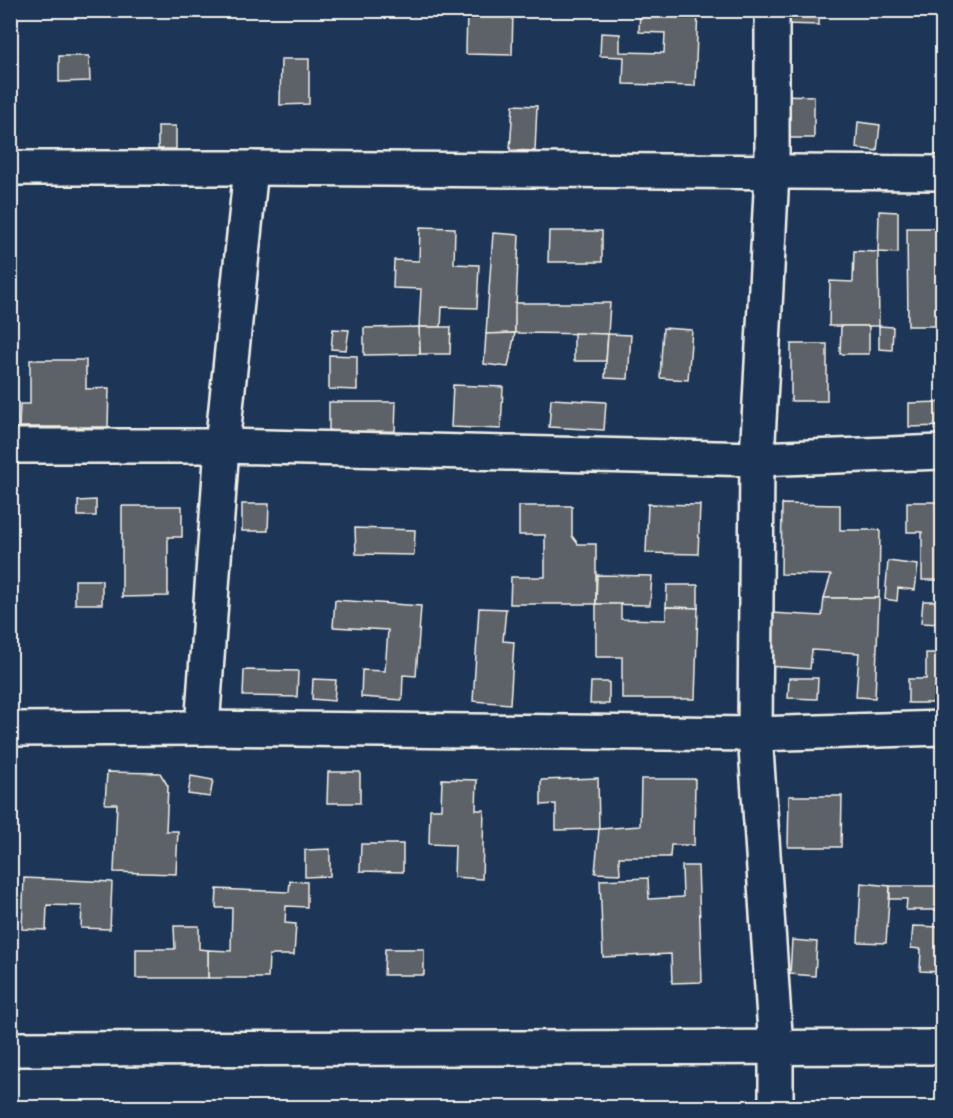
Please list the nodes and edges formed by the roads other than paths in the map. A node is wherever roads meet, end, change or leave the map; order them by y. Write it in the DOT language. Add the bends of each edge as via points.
graph roads {
  1 [pos="771,10"];
  2 [pos="10,168"];
  3 [pos="251,168"];
  4 [pos="772,173"];
  5 [pos="942,173"];
  6 [pos="10,446"];
  7 [pos="222,446"];
  8 [pos="942,452"];
  9 [pos="758,459"];
  10 [pos="202,728"];
  11 [pos="942,728"];
  12 [pos="10,729"];
  13 [pos="755,734"];
  14 [pos="942,1047"];
  15 [pos="776,1048"];
  16 [pos="10,1049"];
  17 [pos="776,1107"];
  1 -- 4 [label="street"];
  2 -- 3 [label="street"];
  3 -- 4 [label="street"];
  3 -- 7 [label="street"];
  4 -- 5 [label="street"];
  4 -- 9 [label="street"];
  6 -- 7 [label="street"];
  7 -- 9 [label="street"];
  7 -- 10 [label="street"];
  8 -- 9 [label="street"];
  9 -- 13 [label="street"];
  10 -- 12 [label="street"];
  10 -- 13 [label="street"];
  11 -- 13 [label="street"];
  13 -- 15 [label="street"];
  14 -- 15 [label="street"];
  15 -- 16 [label="street"];
  15 -- 17 [label="street"];
}
